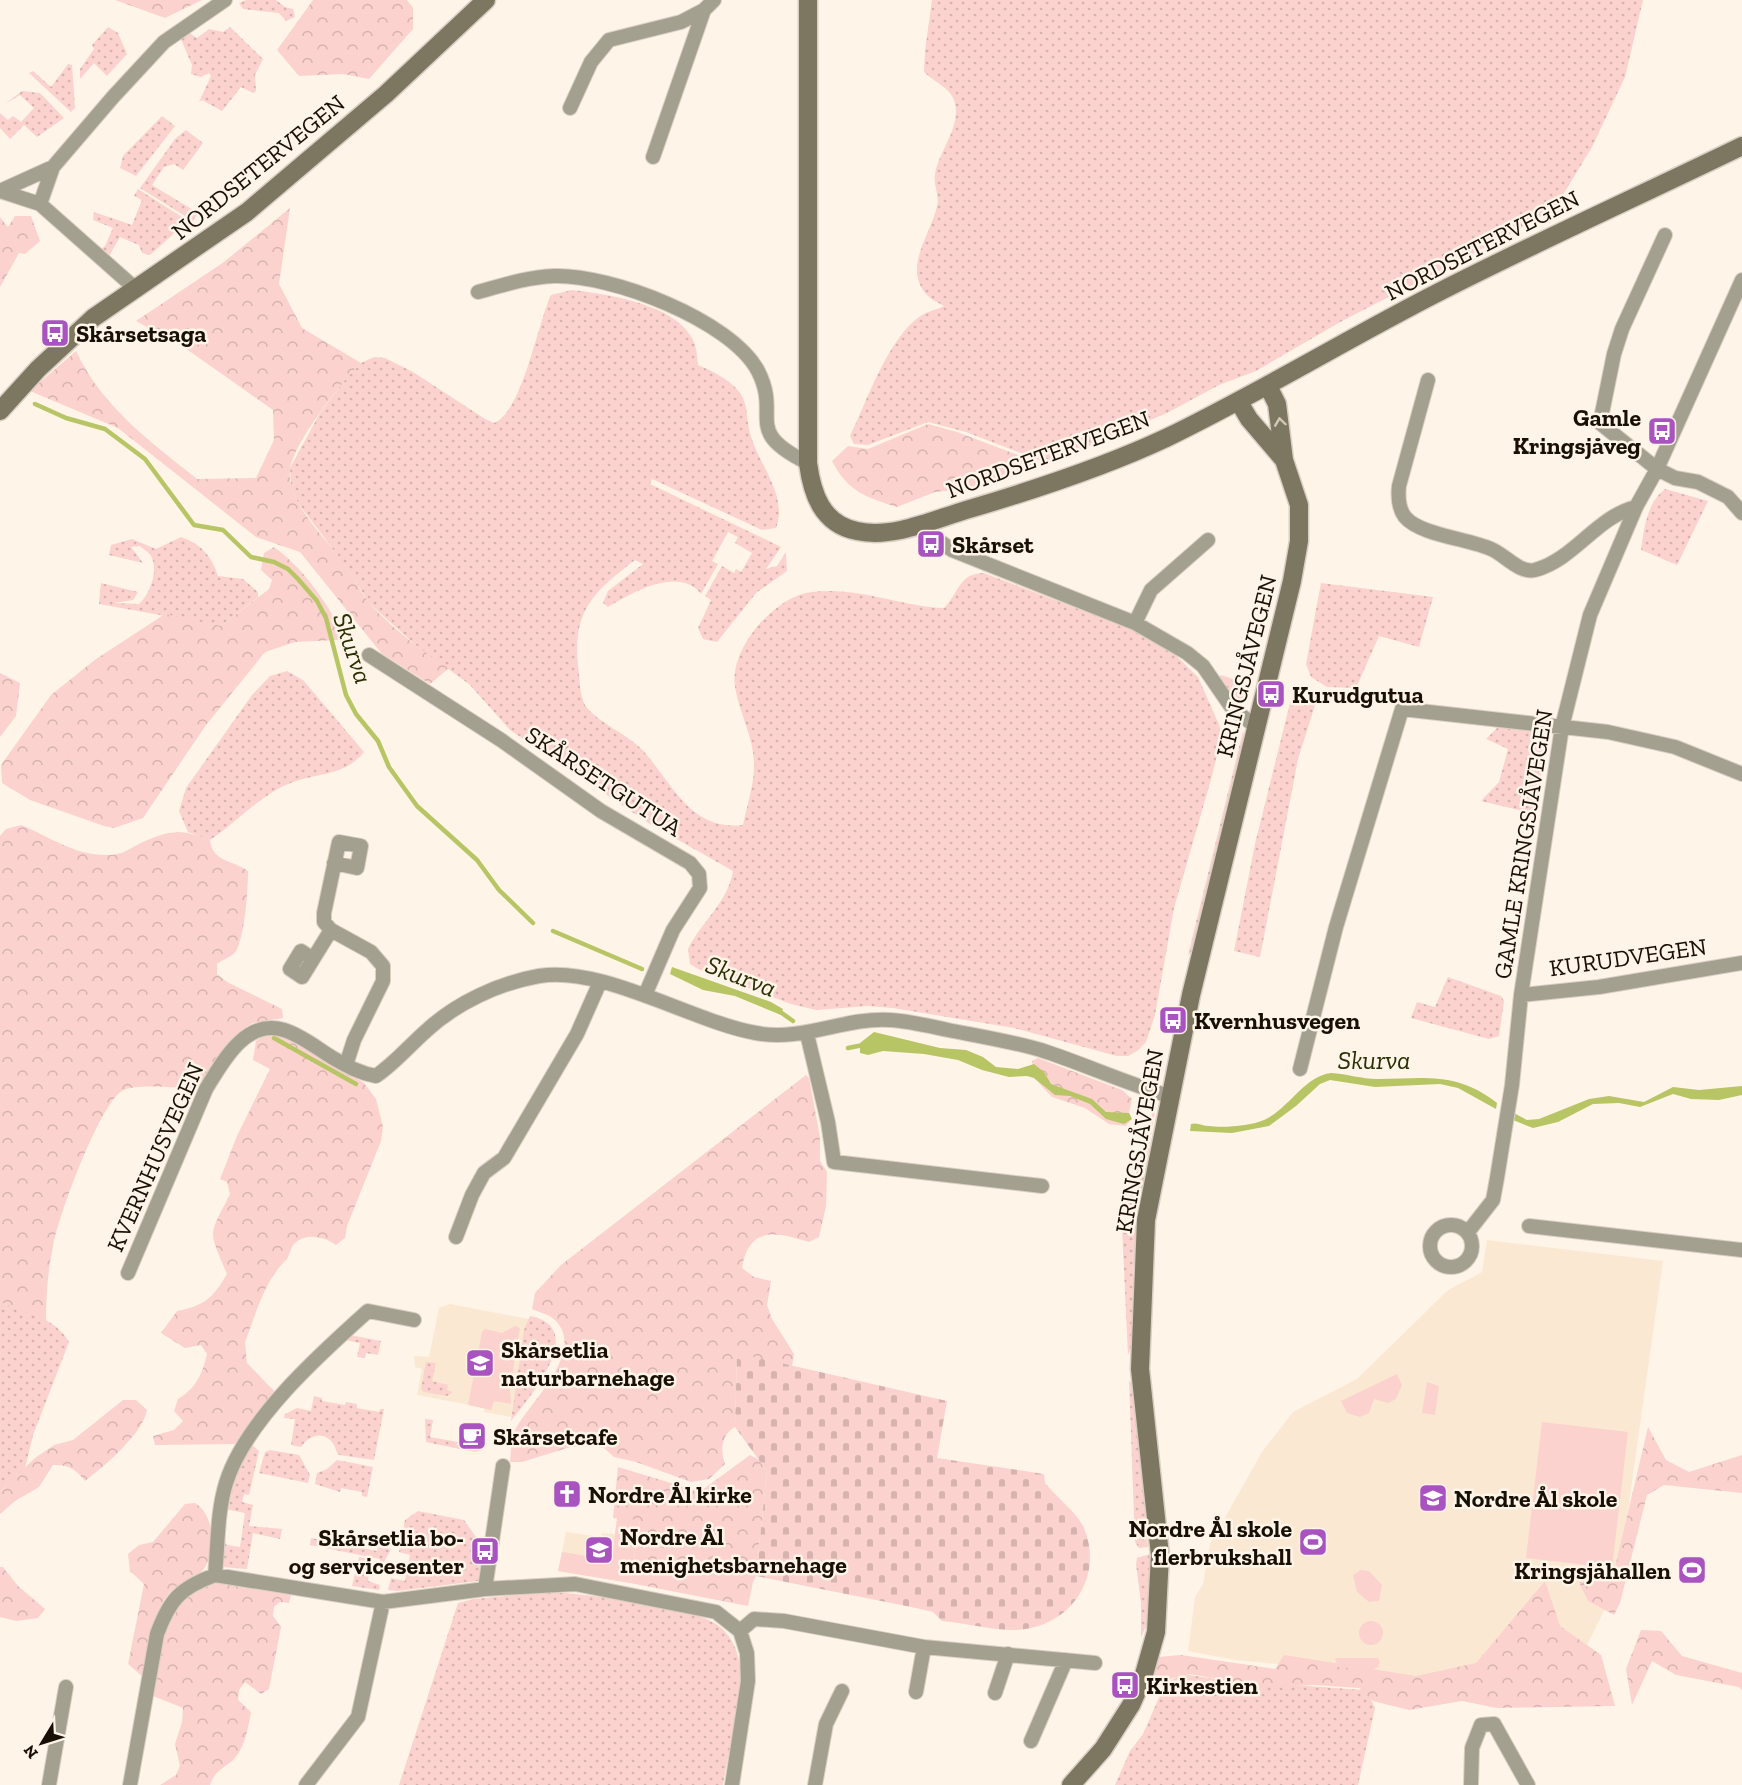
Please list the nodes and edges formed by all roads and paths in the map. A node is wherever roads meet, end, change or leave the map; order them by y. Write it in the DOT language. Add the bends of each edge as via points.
graph roads {
  1 [pos="225,0"];
  2 [pos="486,0"];
  3 [pos="714,0"];
  4 [pos="808,0"];
  5 [pos="704,10"];
  6 [pos="570,108"];
  7 [pos="1742,146"];
  8 [pos="653,157"];
  9 [pos="53,167"];
  10 [pos="0,191"];
  11 [pos="40,204"];
  12 [pos="1665,235"];
  13 [pos="1742,280"];
  14 [pos="137,290"];
  15 [pos="478,292"];
  16 [pos="1428,380"];
  17 [pos="1268,386"];
  18 [pos="1239,402"];
  19 [pos="0,411"];
  20 [pos="1284,460"];
  21 [pos="808,463"];
  22 [pos="1657,469"];
  23 [pos="1636,507"];
  24 [pos="1742,513"];
  25 [pos="916,525"];
  26 [pos="1208,540"];
  27 [pos="1135,623"];
  28 [pos="369,656"];
  29 [pos="1255,726"];
  30 [pos="1562,727"];
  31 [pos="1742,774"];
  32 [pos="334,863"];
  33 [pos="331,930"];
  34 [pos="314,959"];
  35 [pos="1742,963"];
  36 [pos="600,982"];
  37 [pos="1521,994"];
  38 [pos="645,995"];
  39 [pos="807,1034"];
  40 [pos="346,1065"];
  41 [pos="1300,1069"];
  42 [pos="1168,1096"];
  43 [pos="1042,1186"];
  44 [pos="1529,1226"];
  45 [pos="1468,1232"];
  46 [pos="456,1237"];
  47 [pos="1742,1250"];
  48 [pos="128,1273"];
  49 [pos="414,1320"];
  50 [pos="503,1466"];
  51 [pos="215,1575"];
  52 [pos="485,1589"];
  53 [pos="383,1602"];
  54 [pos="740,1631"];
  55 [pos="924,1647"];
  56 [pos="1008,1654"];
  57 [pos="1066,1660"];
  58 [pos="1095,1664"];
  59 [pos="66,1687"];
  60 [pos="842,1691"];
  61 [pos="916,1692"];
  62 [pos="995,1693"];
  63 [pos="1031,1741"];
  64 [pos="49,1785"];
  65 [pos="130,1785"];
  66 [pos="306,1785"];
  67 [pos="732,1785"];
  68 [pos="815,1785"];
  69 [pos="1071,1785"];
  70 [pos="1471,1785"];
  71 [pos="1528,1785"];
  1 -- 9 [label="street" via="164,42"];
  2 -- 14 [label="main road, NORDSETERVEGEN" via="386,94 248,212"];
  3 -- 5 [label="street"];
  4 -- 21 [label="main road, NORDSETERVEGEN"];
  5 -- 6 [label="street" via="661,29 609,40 591,62"];
  5 -- 8 [label="street"];
  7 -- 17 [label="main road, NORDSETERVEGEN" via="1486,268"];
  9 -- 10 [label="street"];
  9 -- 11 [label="street"];
  10 -- 11 [label="street"];
  11 -- 14 [label="street"];
  12 -- 22 [label="street" via="1614,354 1600,423"];
  13 -- 22 [label="street, GAMLE KRINGSJÅVEGEN"];
  14 -- 19 [label="main road, NORDSETERVEGEN" via="93,318"];
  15 -- 21 [label="street" via="533,278 578,278 676,306 730,340 750,359 765,390 767,429 772,440"];
  16 -- 23 [label="street" via="1399,486 1398,501 1405,517 1425,529 1493,549 1532,571 1554,563 1619,511"];
  17 -- 18 [label="main road, NORDSETERVEGEN"];
  20 -- 17 [label="main road, KRINGSJÅVEGEN, one-way" via="1277,404"];
  18 -- 20 [label="main road, KRINGSJÅVEGEN"];
  18 -- 25 [label="main road, NORDSETERVEGEN" via="1096,468"];
  20 -- 29 [label="main road, KRINGSJÅVEGEN" via="1299,505 1299,541"];
  21 -- 25 [label="main road, NORDSETERVEGEN" via="811,486 820,507 848,529 867,532"];
  22 -- 23 [label="street, GAMLE KRINGSJÅVEGEN"];
  22 -- 24 [label="street" via="1728,497"];
  23 -- 30 [label="street, GAMLE KRINGSJÅVEGEN" via="1590,615"];
  25 -- 27 [label="street" via="975,561"];
  26 -- 27 [label="street" via="1151,590"];
  27 -- 29 [label="street" via="1203,666 1232,708"];
  28 -- 38 [label="street, SKÅRSETGUTUA" via="501,740 601,811 690,863 699,874 700,888 673,930"];
  29 -- 42 [label="main road, KRINGSJÅVEGEN"];
  30 -- 31 [label="street" via="1608,732 1675,747"];
  30 -- 37 [label="street, GAMLE KRINGSJÅVEGEN"];
  30 -- 41 [label="street" via="1402,709 1336,927"];
  32 -- 33 [label="street" via="324,913 324,922"];
  33 -- 34 [label="street"];
  33 -- 40 [label="street" via="371,952 383,966 383,981"];
  35 -- 37 [label="street, KURUDVEGEN" via="1599,987"];
  36 -- 38 [label="street, KVERNHUSVEGEN"];
  36 -- 40 [label="street, KVERNHUSVEGEN" via="556,974 508,985 442,1018 390,1067 375,1076"];
  36 -- 46 [label="street" via="577,1034 504,1158 484,1173"];
  37 -- 45 [label="street, GAMLE KRINGSJÅVEGEN" via="1512,1085 1493,1200"];
  38 -- 39 [label="street, KVERNHUSVEGEN" via="753,1033"];
  39 -- 42 [label="street, KVERNHUSVEGEN" via="858,1020 893,1020 1042,1051"];
  39 -- 43 [label="street" via="834,1162"];
  40 -- 48 [label="street, KVERNHUSVEGEN" via="285,1030 263,1026 237,1045 206,1089"];
  42 -- 69 [label="main road, KRINGSJÅVEGEN" via="1146,1220 1140,1369 1160,1555 1156,1632 1131,1705 1103,1749"];
  44 -- 47 [label="street"];
  49 -- 51 [label="street" via="368,1311 324,1350 261,1417 225,1483"];
  50 -- 52 [label="street"];
  51 -- 53 [label="street"];
  51 -- 65 [label="street" via="191,1584 174,1598 164,1616 157,1634"];
  52 -- 53 [label="street"];
  52 -- 54 [label="street" via="575,1584 717,1612"];
  53 -- 66 [label="street" via="358,1717"];
  54 -- 55 [label="street" via="754,1619 784,1621"];
  54 -- 67 [label="street" via="747,1653 748,1681"];
  55 -- 56 [label="street"];
  55 -- 61 [label="street"];
  56 -- 57 [label="street"];
  56 -- 62 [label="street"];
  57 -- 58 [label="street"];
  57 -- 63 [label="street"];
  59 -- 64 [label="street"];
  60 -- 68 [label="street" via="826,1724"];
  70 -- 71 [label="street" via="1472,1748 1481,1725 1494,1724"];
}
